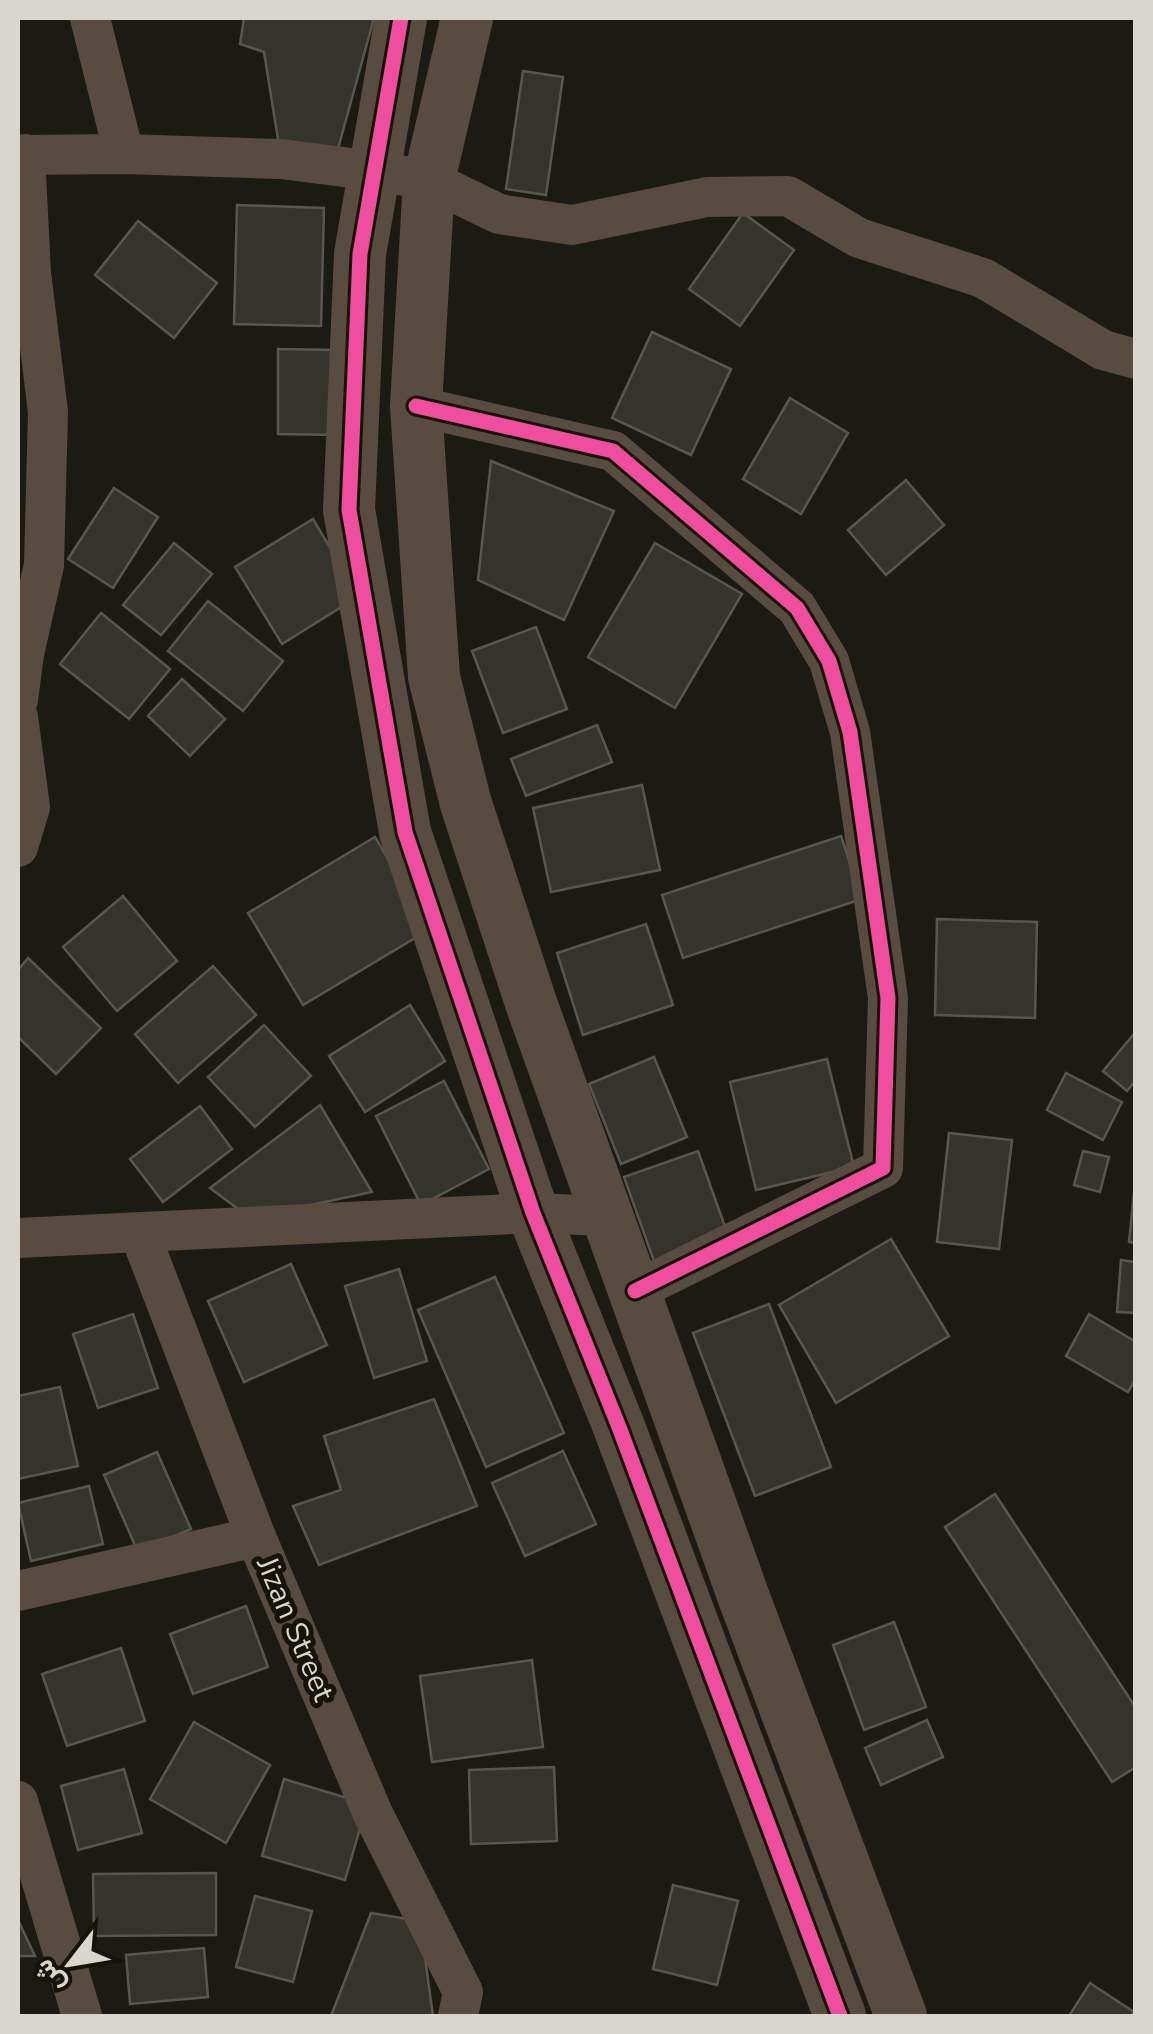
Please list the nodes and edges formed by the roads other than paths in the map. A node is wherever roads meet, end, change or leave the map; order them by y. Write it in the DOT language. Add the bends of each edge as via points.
graph roads {
  1 [pos="90,18"];
  2 [pos="401,18"];
  3 [pos="467,18"];
  4 [pos="124,154"];
  5 [pos="21,155"];
  6 [pos="375,171"];
  7 [pos="429,180"];
  8 [pos="1136,359"];
  9 [pos="416,406"];
  10 [pos="18,700"];
  11 [pos="18,717"];
  12 [pos="18,847"];
  13 [pos="533,1214"];
  14 [pos="608,1216"];
  15 [pos="140,1234"];
  16 [pos="18,1238"];
  17 [pos="635,1291"];
  18 [pos="256,1537"];
  19 [pos="18,1591"];
  20 [pos="18,1801"];
  21 [pos="82,2016"];
  22 [pos="458,2016"];
  23 [pos="840,2016"];
  24 [pos="901,2016"];
  1 -- 4 [label="street"];
  2 -- 6 [label="street"];
  3 -- 7 [label="street"];
  4 -- 5 [label="street"];
  4 -- 6 [label="street" via="281,159"];
  5 -- 10 [label="street" via="47,431 44,565"];
  6 -- 7 [label="street"];
  6 -- 13 [label="street" via="360,254 349,510 405,832"];
  7 -- 8 [label="street" via="500,214 572,224 707,197 788,196 859,238 983,278 1103,350"];
  7 -- 9 [label="street"];
  9 -- 14 [label="street" via="434,677 472,822"];
  9 -- 17 [label="street" via="614,451 797,608 829,661 850,732 888,998 883,1168"];
  11 -- 12 [label="street" via="30,807"];
  13 -- 14 [label="street"];
  13 -- 15 [label="street"];
  13 -- 23 [label="street"];
  14 -- 17 [label="street"];
  15 -- 16 [label="street"];
  15 -- 18 [label="street, Jizan Street"];
  17 -- 24 [label="street"];
  18 -- 19 [label="street"];
  18 -- 22 [label="street, Jizan Street" via="373,1814 462,1992"];
  20 -- 21 [label="street"];
}
